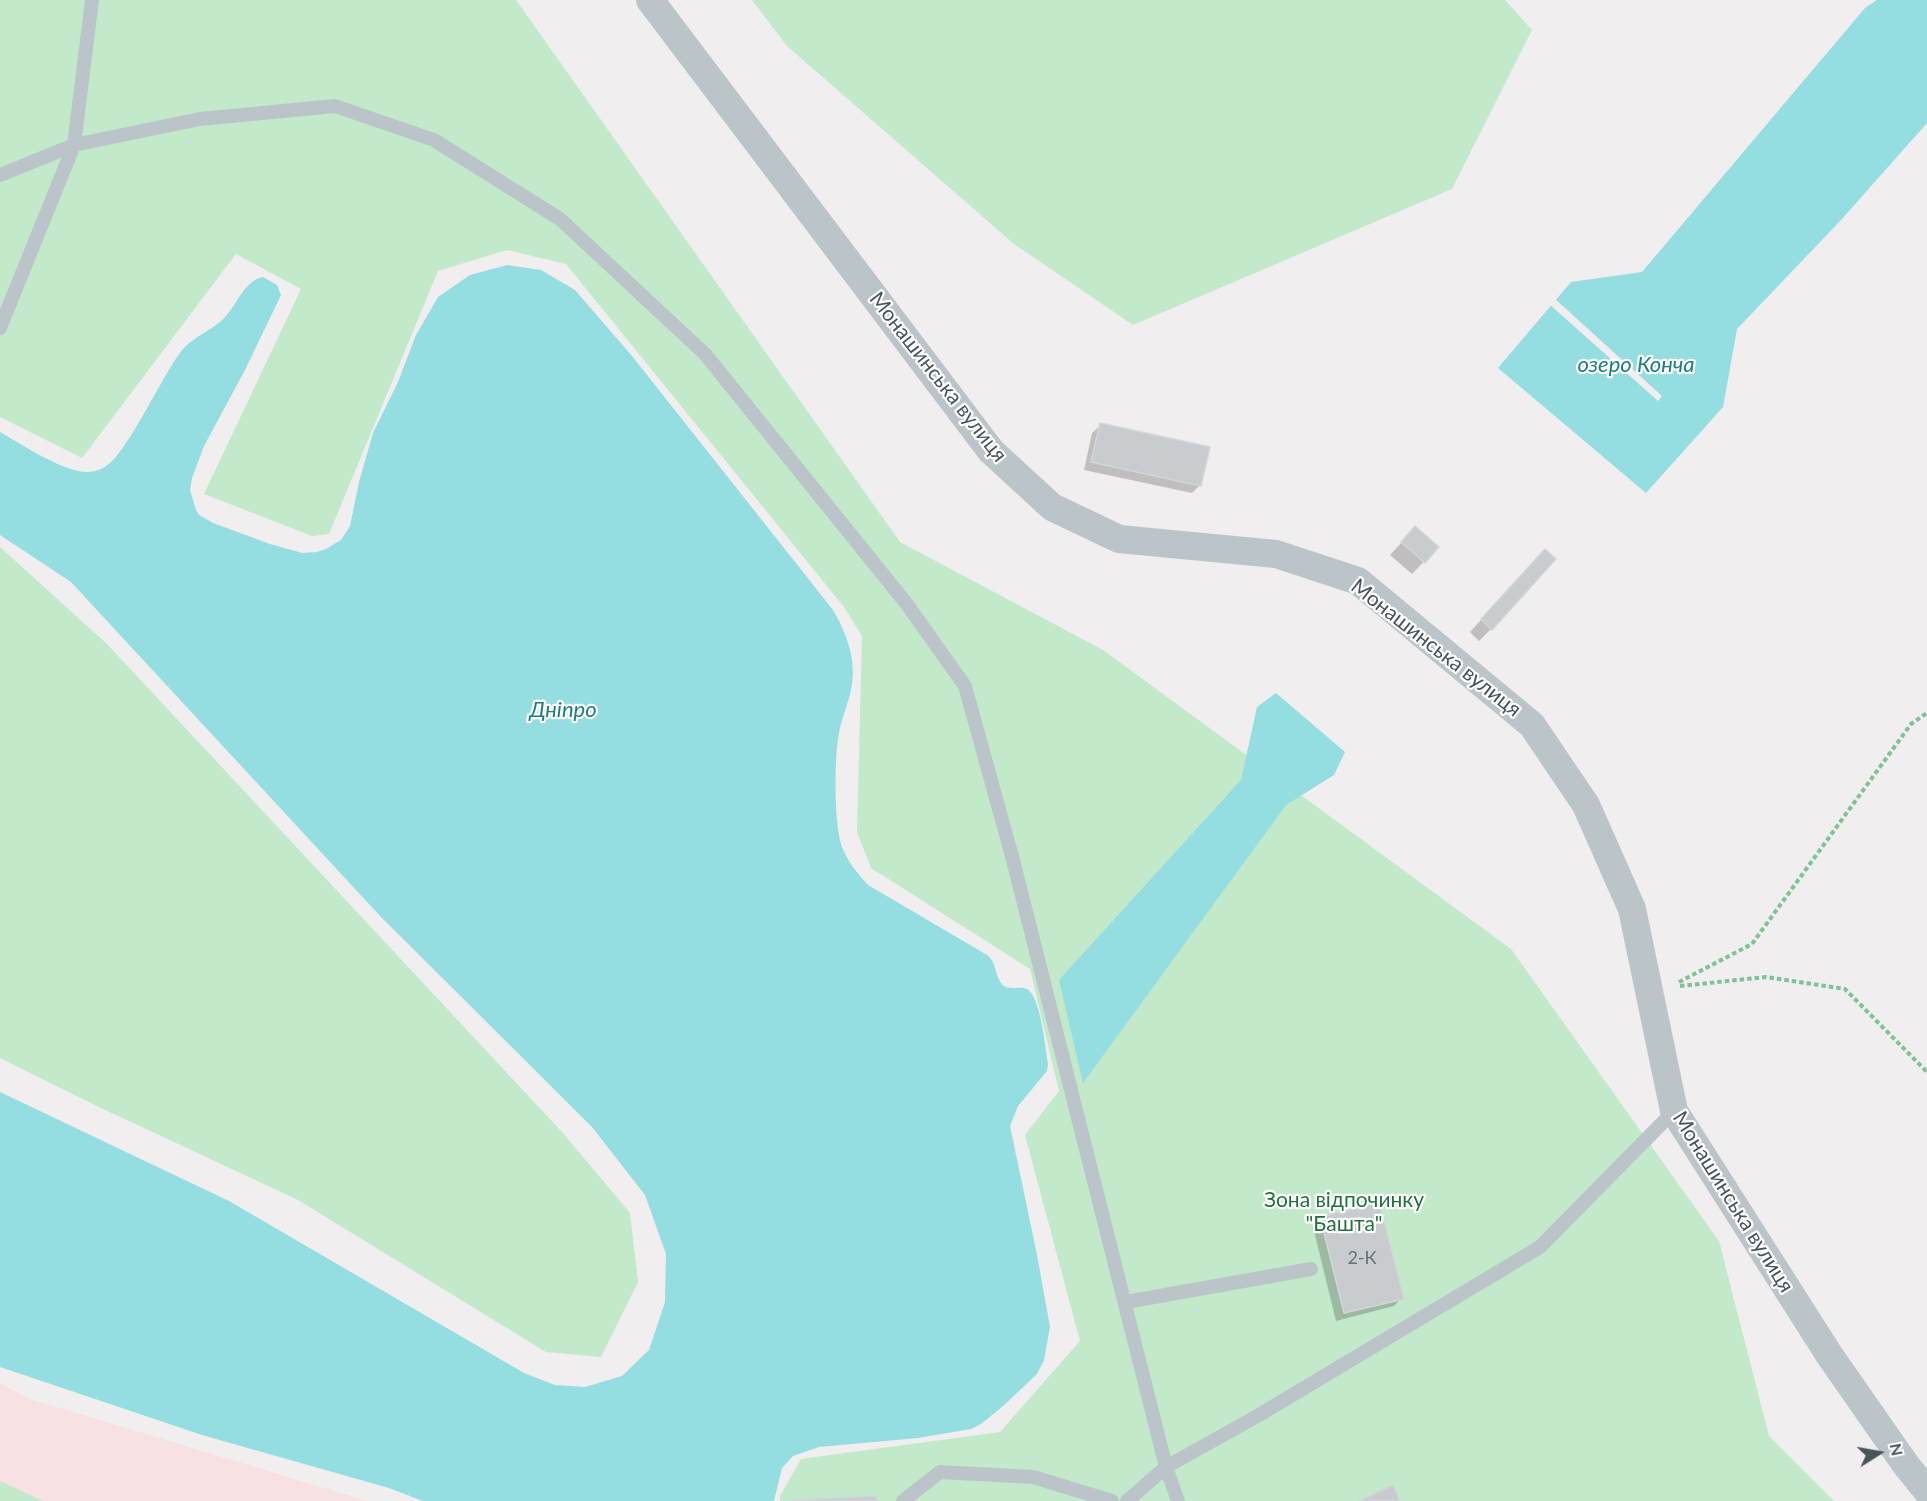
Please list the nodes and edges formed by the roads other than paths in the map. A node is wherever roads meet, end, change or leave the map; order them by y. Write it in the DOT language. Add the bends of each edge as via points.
graph roads {
  1 [pos="92,0"];
  2 [pos="650,0"];
  3 [pos="75,145"];
  4 [pos="0,175"];
  5 [pos="0,328"];
  6 [pos="1674,1111"];
  7 [pos="1311,1269"];
  8 [pos="1126,1302"];
  9 [pos="1166,1467"];
  10 [pos="1927,1491"];
  11 [pos="903,1501"];
  12 [pos="1112,1501"];
  13 [pos="1127,1501"];
  14 [pos="1179,1501"];
  1 -- 3 [label="lane"];
  2 -- 6 [label="street, Монашинська вулиця" via="991,451 1052,507 1119,539 1276,554 1359,581 1532,725 1586,806 1632,909"];
  3 -- 4 [label="lane"];
  3 -- 5 [label="lane"];
  3 -- 8 [label="lane" via="200,119 335,106 434,140 560,219 705,354 906,603 965,686"];
  6 -- 9 [label="lane" via="1540,1247"];
  6 -- 10 [label="street, Монашинська вулиця" via="1830,1356"];
  7 -- 8 [label="lane"];
  8 -- 9 [label="lane"];
  9 -- 13 [label="lane"];
  9 -- 14 [label="lane"];
  11 -- 12 [label="lane" via="940,1472 1033,1477"];
}
